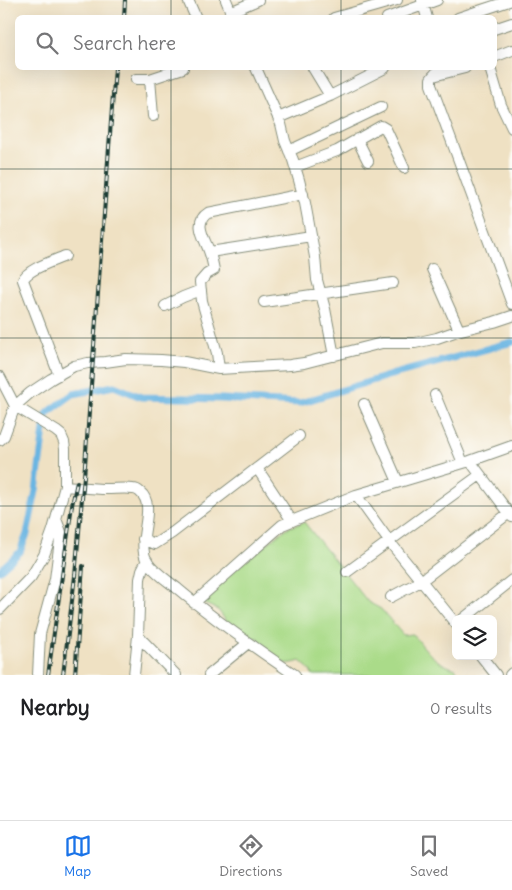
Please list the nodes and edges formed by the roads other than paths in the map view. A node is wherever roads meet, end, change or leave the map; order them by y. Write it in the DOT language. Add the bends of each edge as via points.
graph roads {
  1 [pos="188,0"];
  2 [pos="226,0"];
  3 [pos="258,0"];
  4 [pos="397,0"];
  5 [pos="437,0"];
  6 [pos="512,0"];
  7 [pos="422,2"];
  8 [pos="195,15"];
  9 [pos="232,15"];
  10 [pos="344,15"];
  11 [pos="394,15"];
  12 [pos="426,15"];
  13 [pos="467,15"];
  14 [pos="512,23"];
  15 [pos="497,28"];
  16 [pos="512,50"];
  17 [pos="497,56"];
  18 [pos="177,70"];
  19 [pos="259,70"];
  20 [pos="316,70"];
  21 [pos="381,70"];
  22 [pos="438,70"];
  23 [pos="457,70"];
  24 [pos="491,70"];
  25 [pos="433,76"];
  26 [pos="136,79"];
  27 [pos="150,79"];
  28 [pos="330,96"];
  29 [pos="381,107"];
  30 [pos="153,116"];
  31 [pos="278,118"];
  32 [pos="512,128"];
  33 [pos="357,139"];
  34 [pos="290,151"];
  35 [pos="368,161"];
  36 [pos="295,166"];
  37 [pos="404,168"];
  38 [pos="303,194"];
  39 [pos="311,236"];
  40 [pos="210,252"];
  41 [pos="65,256"];
  42 [pos="432,269"];
  43 [pos="393,282"];
  44 [pos="201,290"];
  45 [pos="321,294"];
  46 [pos="264,302"];
  47 [pos="512,304"];
  48 [pos="165,306"];
  49 [pos="512,316"];
  50 [pos="460,330"];
  51 [pos="334,356"];
  52 [pos="219,369"];
  53 [pos="59,375"];
  54 [pos="0,377"];
  55 [pos="435,395"];
  56 [pos="364,404"];
  57 [pos="15,406"];
  58 [pos="300,436"];
  59 [pos="0,440"];
  60 [pos="512,446"];
  61 [pos="467,462"];
  62 [pos="257,468"];
  63 [pos="480,475"];
  64 [pos="398,482"];
  65 [pos="65,486"];
  66 [pos="356,495"];
  67 [pos="511,515"];
  68 [pos="56,518"];
  69 [pos="292,521"];
  70 [pos="143,539"];
  71 [pos="389,541"];
  72 [pos="146,560"];
  73 [pos="347,572"];
  74 [pos="512,580"];
  75 [pos="421,581"];
  76 [pos="391,597"];
  77 [pos="194,603"];
  78 [pos="0,609"];
  79 [pos="468,615"];
  80 [pos="452,619"];
  81 [pos="138,636"];
  82 [pos="248,643"];
  83 [pos="484,660"];
  84 [pos="38,675"];
  85 [pos="134,675"];
  86 [pos="176,675"];
  87 [pos="209,675"];
  88 [pos="294,675"];
  89 [pos="496,675"];
  1 -- 8 [label="street"];
  2 -- 9 [label="street"];
  3 -- 9 [label="street"];
  4 -- 10 [label="street"];
  5 -- 7 [label="street"];
  6 -- 13 [label="street"];
  7 -- 11 [label="street"];
  7 -- 12 [label="street"];
  14 -- 15 [label="street"];
  16 -- 17 [label="street"];
  18 -- 27 [label="street"];
  19 -- 31 [label="street"];
  20 -- 28 [label="street"];
  21 -- 28 [label="street"];
  22 -- 25 [label="street"];
  23 -- 25 [label="street"];
  24 -- 32 [label="street"];
  25 -- 47 [label="street" via="431,85"];
  26 -- 27 [label="street"];
  27 -- 30 [label="street"];
  28 -- 31 [label="street"];
  29 -- 34 [label="street"];
  31 -- 34 [label="street"];
  33 -- 35 [label="street"];
  33 -- 36 [label="street"];
  33 -- 37 [label="street" via="377,127 383,127"];
  34 -- 36 [label="street"];
  36 -- 38 [label="street"];
  38 -- 39 [label="street"];
  38 -- 40 [label="street" via="208,212 201,219 200,226"];
  39 -- 40 [label="street"];
  39 -- 45 [label="street"];
  40 -- 44 [label="street" via="214,270 200,282"];
  41 -- 53 [label="street" via="24,277"];
  42 -- 50 [label="street"];
  43 -- 45 [label="street"];
  44 -- 48 [label="street"];
  44 -- 52 [label="street"];
  45 -- 46 [label="street"];
  45 -- 51 [label="street"];
  49 -- 50 [label="street"];
  50 -- 51 [label="street" via="415,342 382,343"];
  51 -- 52 [label="street" via="290,365"];
  52 -- 53 [label="street" via="178,361 126,359 74,366"];
  53 -- 57 [label="street"];
  54 -- 57 [label="street"];
  55 -- 61 [label="street"];
  56 -- 64 [label="street"];
  57 -- 59 [label="street"];
  57 -- 65 [label="street" via="56,431 64,442"];
  58 -- 62 [label="street"];
  60 -- 61 [label="street"];
  61 -- 63 [label="street"];
  61 -- 64 [label="street"];
  62 -- 69 [label="street"];
  62 -- 70 [label="street" via="172,534 155,544"];
  63 -- 67 [label="street"];
  63 -- 71 [label="street"];
  64 -- 66 [label="street"];
  65 -- 68 [label="street"];
  65 -- 70 [label="street" via="136,489 142,493 147,507"];
  66 -- 69 [label="street"];
  66 -- 71 [label="street"];
  67 -- 75 [label="street"];
  68 -- 78 [label="street" via="44,555 31,577"];
  68 -- 84 [label="street" via="61,532 55,579 40,634"];
  69 -- 77 [label="street" via="282,525"];
  70 -- 72 [label="street"];
  71 -- 73 [label="street"];
  71 -- 75 [label="street"];
  72 -- 77 [label="street"];
  72 -- 81 [label="street" via="140,579"];
  74 -- 79 [label="street"];
  75 -- 76 [label="street"];
  75 -- 80 [label="street"];
  77 -- 82 [label="street"];
  81 -- 85 [label="street"];
  81 -- 86 [label="street"];
  82 -- 87 [label="street"];
  82 -- 88 [label="street"];
  83 -- 89 [label="street"];
}
